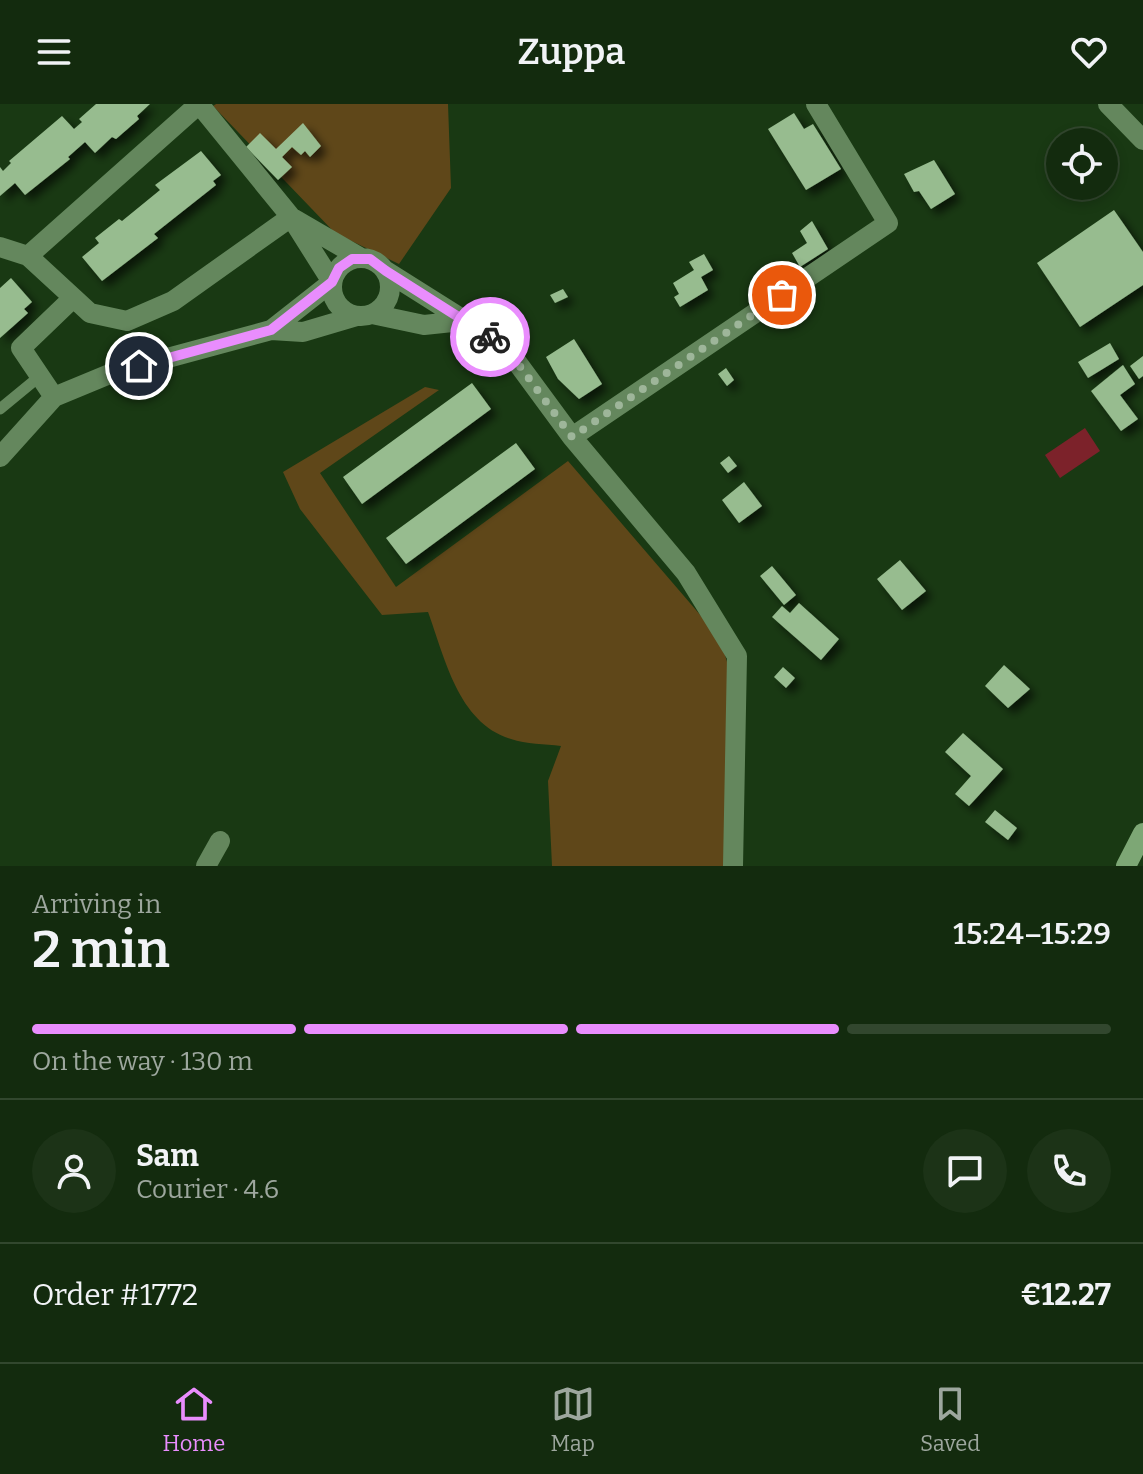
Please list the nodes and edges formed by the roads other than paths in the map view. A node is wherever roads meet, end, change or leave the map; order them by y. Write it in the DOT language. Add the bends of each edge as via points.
graph roads {
  1 [pos="199,104"];
  2 [pos="816,104"];
  3 [pos="1108,104"];
  4 [pos="1143,140"];
  5 [pos="291,217"];
  6 [pos="0,247"];
  7 [pos="28,256"];
  8 [pos="361,258"];
  9 [pos="386,271"];
  10 [pos="332,282"];
  11 [pos="73,298"];
  12 [pos="364,315"];
  13 [pos="462,321"];
  14 [pos="271,330"];
  15 [pos="40,376"];
  16 [pos="54,397"];
  17 [pos="0,409"];
  18 [pos="572,437"];
  19 [pos="0,457"];
  20 [pos="1143,833"];
  21 [pos="220,841"];
  22 [pos="206,866"];
  23 [pos="733,866"];
  24 [pos="1126,866"];
  1 -- 5 [label="street"];
  1 -- 7 [label="street"];
  2 -- 18 [label="street" via="888,223"];
  3 -- 4 [label="street"];
  5 -- 8 [label="street"];
  5 -- 10 [label="street"];
  5 -- 11 [label="street" via="173,301 127,321 90,313"];
  6 -- 7 [label="street"];
  7 -- 11 [label="street"];
  8 -- 9 [label="street"];
  8 -- 10 [label="street" via="345,262"];
  9 -- 12 [label="street" via="386,300"];
  9 -- 13 [label="street"];
  10 -- 12 [label="street" via="335,300 348,313"];
  10 -- 14 [label="street"];
  11 -- 15 [label="street" via="21,348"];
  12 -- 13 [label="street" via="424,325"];
  12 -- 14 [label="street" via="303,332"];
  13 -- 18 [label="street" via="505,346"];
  14 -- 16 [label="street" via="112,373"];
  15 -- 16 [label="street"];
  15 -- 17 [label="lane"];
  16 -- 19 [label="street"];
  18 -- 23 [label="street" via="686,573 737,656"];
  20 -- 24 [label="main road"];
  21 -- 22 [label="street"];
}
